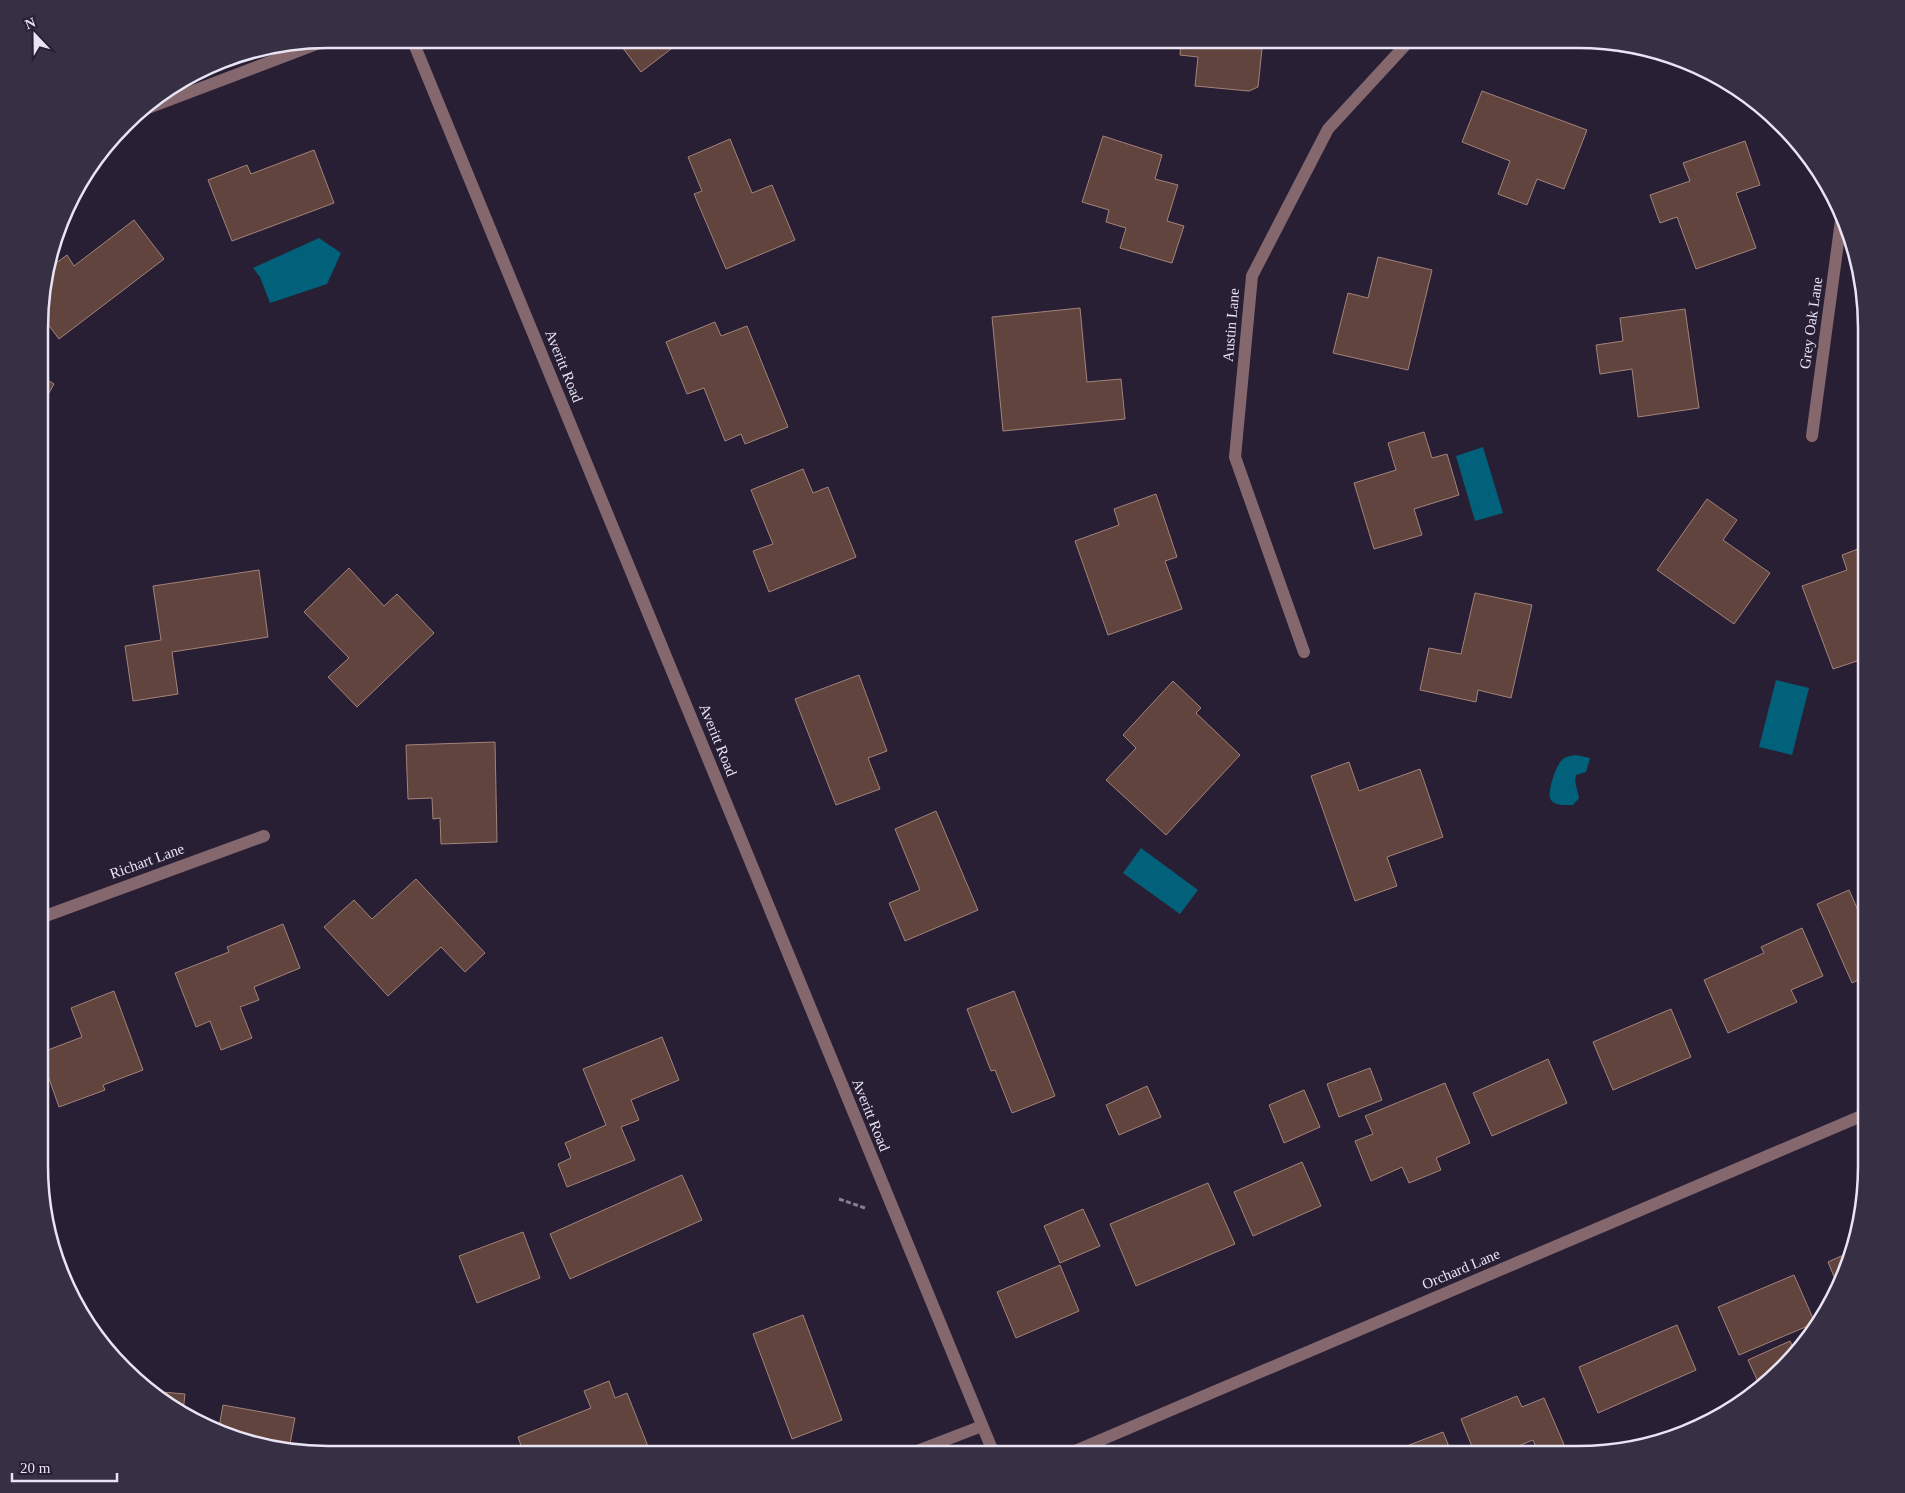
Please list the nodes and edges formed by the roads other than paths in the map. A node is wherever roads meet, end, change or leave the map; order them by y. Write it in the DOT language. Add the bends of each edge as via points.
graph roads {
  1 [pos="305,48"];
  2 [pos="416,48"];
  3 [pos="1403,48"];
  4 [pos="158,104"];
  5 [pos="1840,229"];
  6 [pos="1812,436"];
  7 [pos="1304,652"];
  8 [pos="264,836"];
  9 [pos="48,915"];
  10 [pos="1858,1117"];
  11 [pos="982,1426"];
  12 [pos="930,1446"];
  13 [pos="991,1446"];
  14 [pos="1087,1446"];
  1 -- 4 [label="street"];
  2 -- 11 [label="street, Averitt Road"];
  3 -- 7 [label="street, Austin Lane" via="1328,129 1252,276 1235,457"];
  5 -- 6 [label="street, Grey Oak Lane"];
  8 -- 9 [label="street, Richart Lane"];
  10 -- 14 [label="street, Orchard Lane"];
  11 -- 12 [label="street"];
  11 -- 13 [label="street, Averitt Road"];
}
